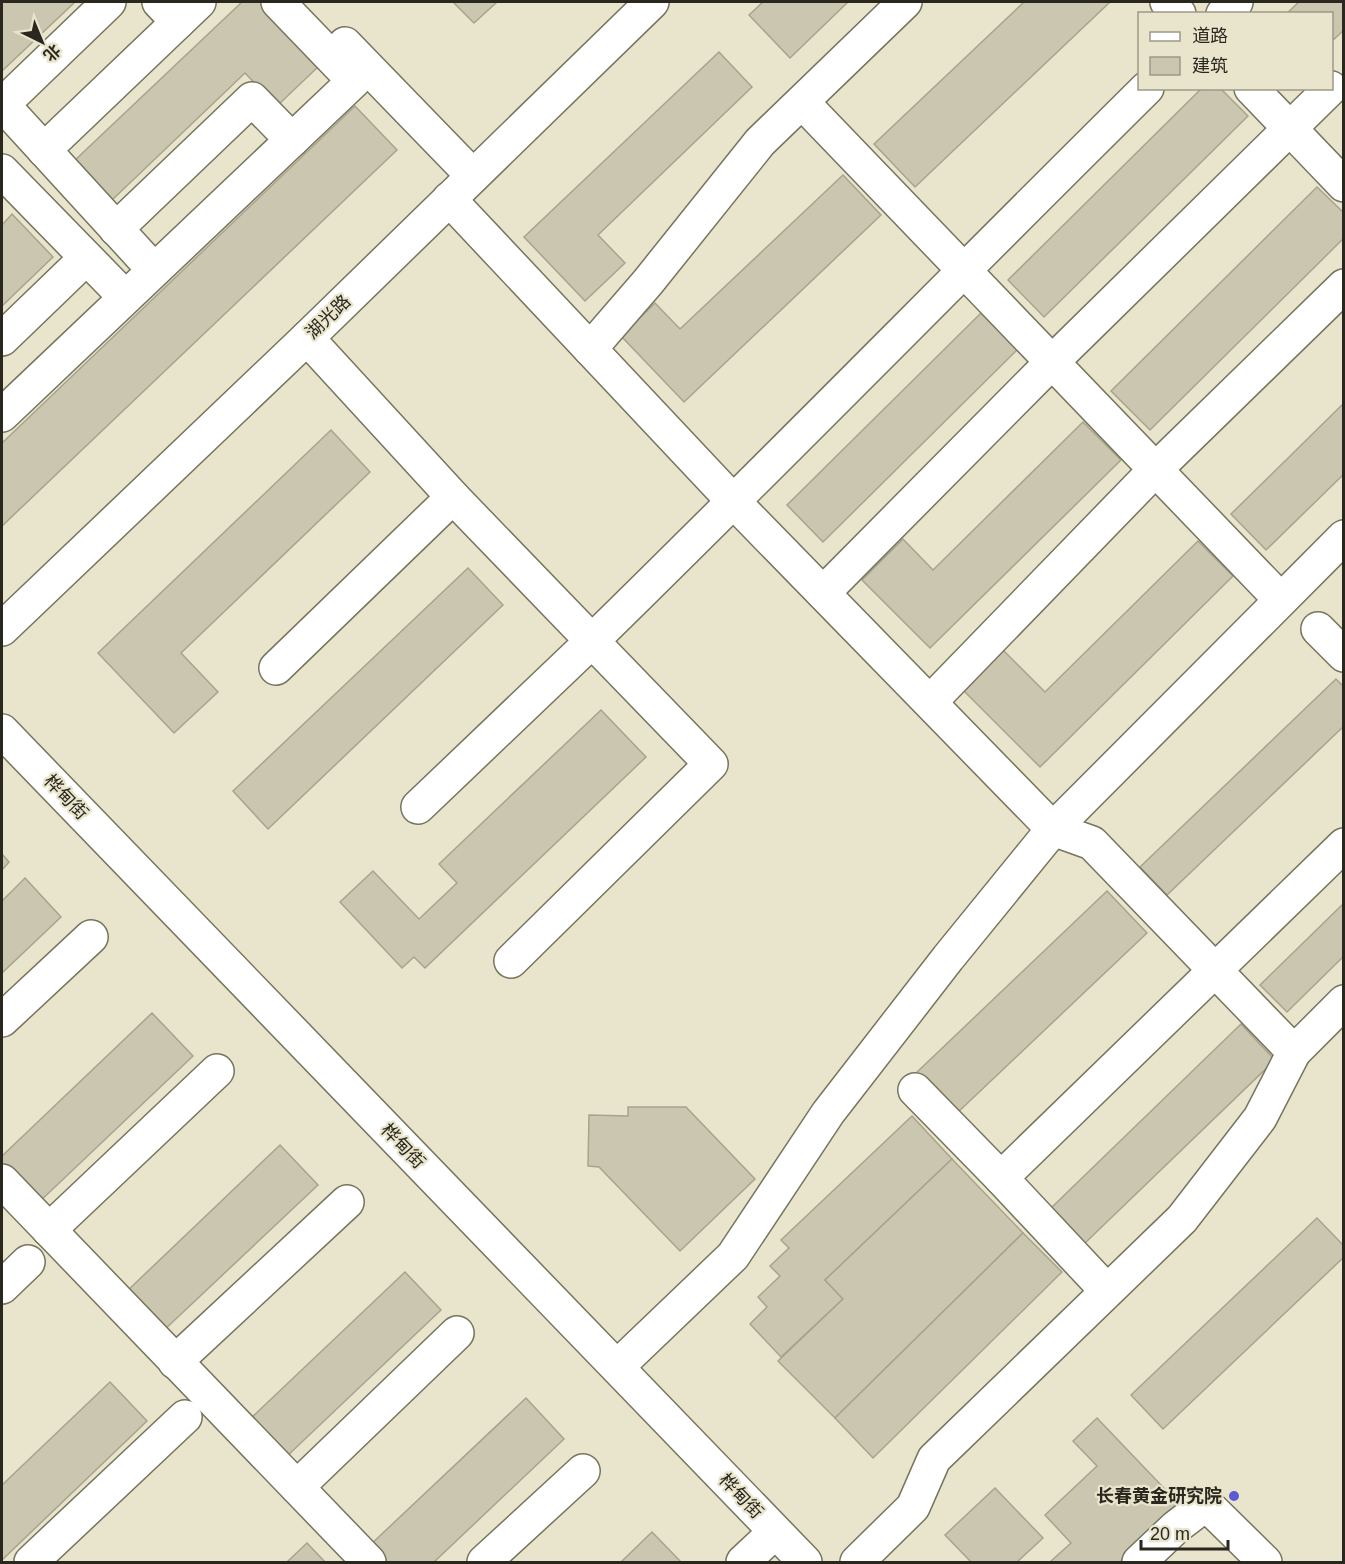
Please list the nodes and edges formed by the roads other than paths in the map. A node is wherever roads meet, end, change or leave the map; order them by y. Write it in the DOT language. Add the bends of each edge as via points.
graph roads {
  1 [pos="109,2"];
  2 [pos="278,2"];
  3 [pos="304,2"];
  4 [pos="652,2"];
  5 [pos="906,2"];
  6 [pos="179,8"];
  7 [pos="1145,90"];
  8 [pos="1253,90"];
  9 [pos="1329,90"];
  10 [pos="802,102"];
  11 [pos="2,104"];
  12 [pos="1289,128"];
  13 [pos="292,140"];
  14 [pos="44,150"];
  15 [pos="473,176"];
  16 [pos="5,182"];
  17 [pos="1344,185"];
  18 [pos="449,199"];
  19 [pos="116,229"];
  20 [pos="86,258"];
  21 [pos="154,270"];
  22 [pos="962,270"];
  23 [pos="1344,286"];
  24 [pos="125,297"];
  25 [pos="307,338"];
  26 [pos="2,339"];
  27 [pos="590,349"];
  28 [pos="1051,363"];
  29 [pos="2,415"];
  30 [pos="1155,470"];
  31 [pos="453,497"];
  32 [pos="734,502"];
  33 [pos="1344,537"];
  34 [pos="823,593"];
  35 [pos="1280,599"];
  36 [pos="2,629"];
  37 [pos="1318,629"];
  38 [pos="592,642"];
  39 [pos="1344,655"];
  40 [pos="276,668"];
  41 [pos="930,702"];
  42 [pos="2,731"];
  43 [pos="418,807"];
  44 [pos="1053,829"];
  45 [pos="1344,845"];
  46 [pos="91,937"];
  47 [pos="511,961"];
  48 [pos="1214,969"];
  49 [pos="1344,1002"];
  50 [pos="2,1020"];
  51 [pos="1294,1052"];
  52 [pos="217,1071"];
  53 [pos="915,1090"];
  54 [pos="1000,1178"];
  55 [pos="2,1181"];
  56 [pos="347,1202"];
  57 [pos="49,1230"];
  58 [pos="28,1262"];
  59 [pos="2,1287"];
  60 [pos="1107,1291"];
  61 [pos="457,1333"];
  62 [pos="175,1362"];
  63 [pos="617,1367"];
  64 [pos="185,1417"];
  65 [pos="583,1471"];
  66 [pos="297,1487"];
  67 [pos="775,1532"];
  68 [pos="31,1563"];
  69 [pos="369,1563"];
  70 [pos="484,1563"];
  71 [pos="743,1563"];
  72 [pos="805,1563"];
  73 [pos="857,1563"];
  74 [pos="1139,1563"];
  75 [pos="1265,1563"];
  1 -- 11 [label="street"];
  2 -- 13 [label="street" via="354,81"];
  3 -- 15 [label="street"];
  4 -- 15 [label="street, 湖光路"];
  5 -- 10 [label="street"];
  6 -- 14 [label="street"];
  7 -- 22 [label="street"];
  8 -- 12 [label="street"];
  9 -- 12 [label="street"];
  10 -- 22 [label="street"];
  10 -- 27 [label="street" via="760,142"];
  11 -- 14 [label="street"];
  12 -- 17 [label="street"];
  12 -- 28 [label="street"];
  13 -- 19 [label="street" via="252,99"];
  13 -- 21 [label="street"];
  14 -- 19 [label="street"];
  15 -- 18 [label="street, 湖光路"];
  16 -- 20 [label="street"];
  18 -- 25 [label="street, 湖光路"];
  18 -- 27 [label="street"];
  19 -- 21 [label="street"];
  20 -- 24 [label="street"];
  20 -- 26 [label="street"];
  21 -- 24 [label="street"];
  22 -- 28 [label="street"];
  22 -- 32 [label="street"];
  23 -- 30 [label="street"];
  24 -- 29 [label="street"];
  25 -- 31 [label="street"];
  25 -- 36 [label="street, 湖光路"];
  27 -- 32 [label="street"];
  28 -- 30 [label="street"];
  28 -- 34 [label="street"];
  30 -- 35 [label="street"];
  30 -- 41 [label="street"];
  31 -- 38 [label="street"];
  31 -- 40 [label="street"];
  32 -- 34 [label="street"];
  32 -- 38 [label="street"];
  33 -- 35 [label="street"];
  34 -- 41 [label="street"];
  35 -- 44 [label="street"];
  37 -- 39 [label="street"];
  38 -- 43 [label="street"];
  38 -- 47 [label="street" via="711,764"];
  41 -- 44 [label="street"];
  42 -- 63 [label="street, 桦甸街"];
  44 -- 48 [label="street" via="1092,843"];
  44 -- 63 [label="street" via="828,1113 733,1256"];
  45 -- 48 [label="street"];
  46 -- 50 [label="street"];
  48 -- 51 [label="street"];
  48 -- 54 [label="street"];
  49 -- 51 [label="street"];
  51 -- 60 [label="street" via="1260,1118 1182,1219"];
  52 -- 57 [label="street"];
  53 -- 54 [label="street"];
  54 -- 60 [label="street"];
  55 -- 57 [label="street"];
  56 -- 62 [label="street"];
  57 -- 62 [label="street"];
  58 -- 59 [label="street"];
  60 -- 73 [label="street" via="934,1459 913,1507"];
  61 -- 66 [label="street"];
  62 -- 66 [label="street"];
  63 -- 67 [label="street, 桦甸街"];
  64 -- 68 [label="street"];
  65 -- 70 [label="street"];
  66 -- 69 [label="street"];
  67 -- 71 [label="street"];
  67 -- 72 [label="street, 桦甸街"];
  74 -- 75 [label="street" via="1206,1504"];
}
